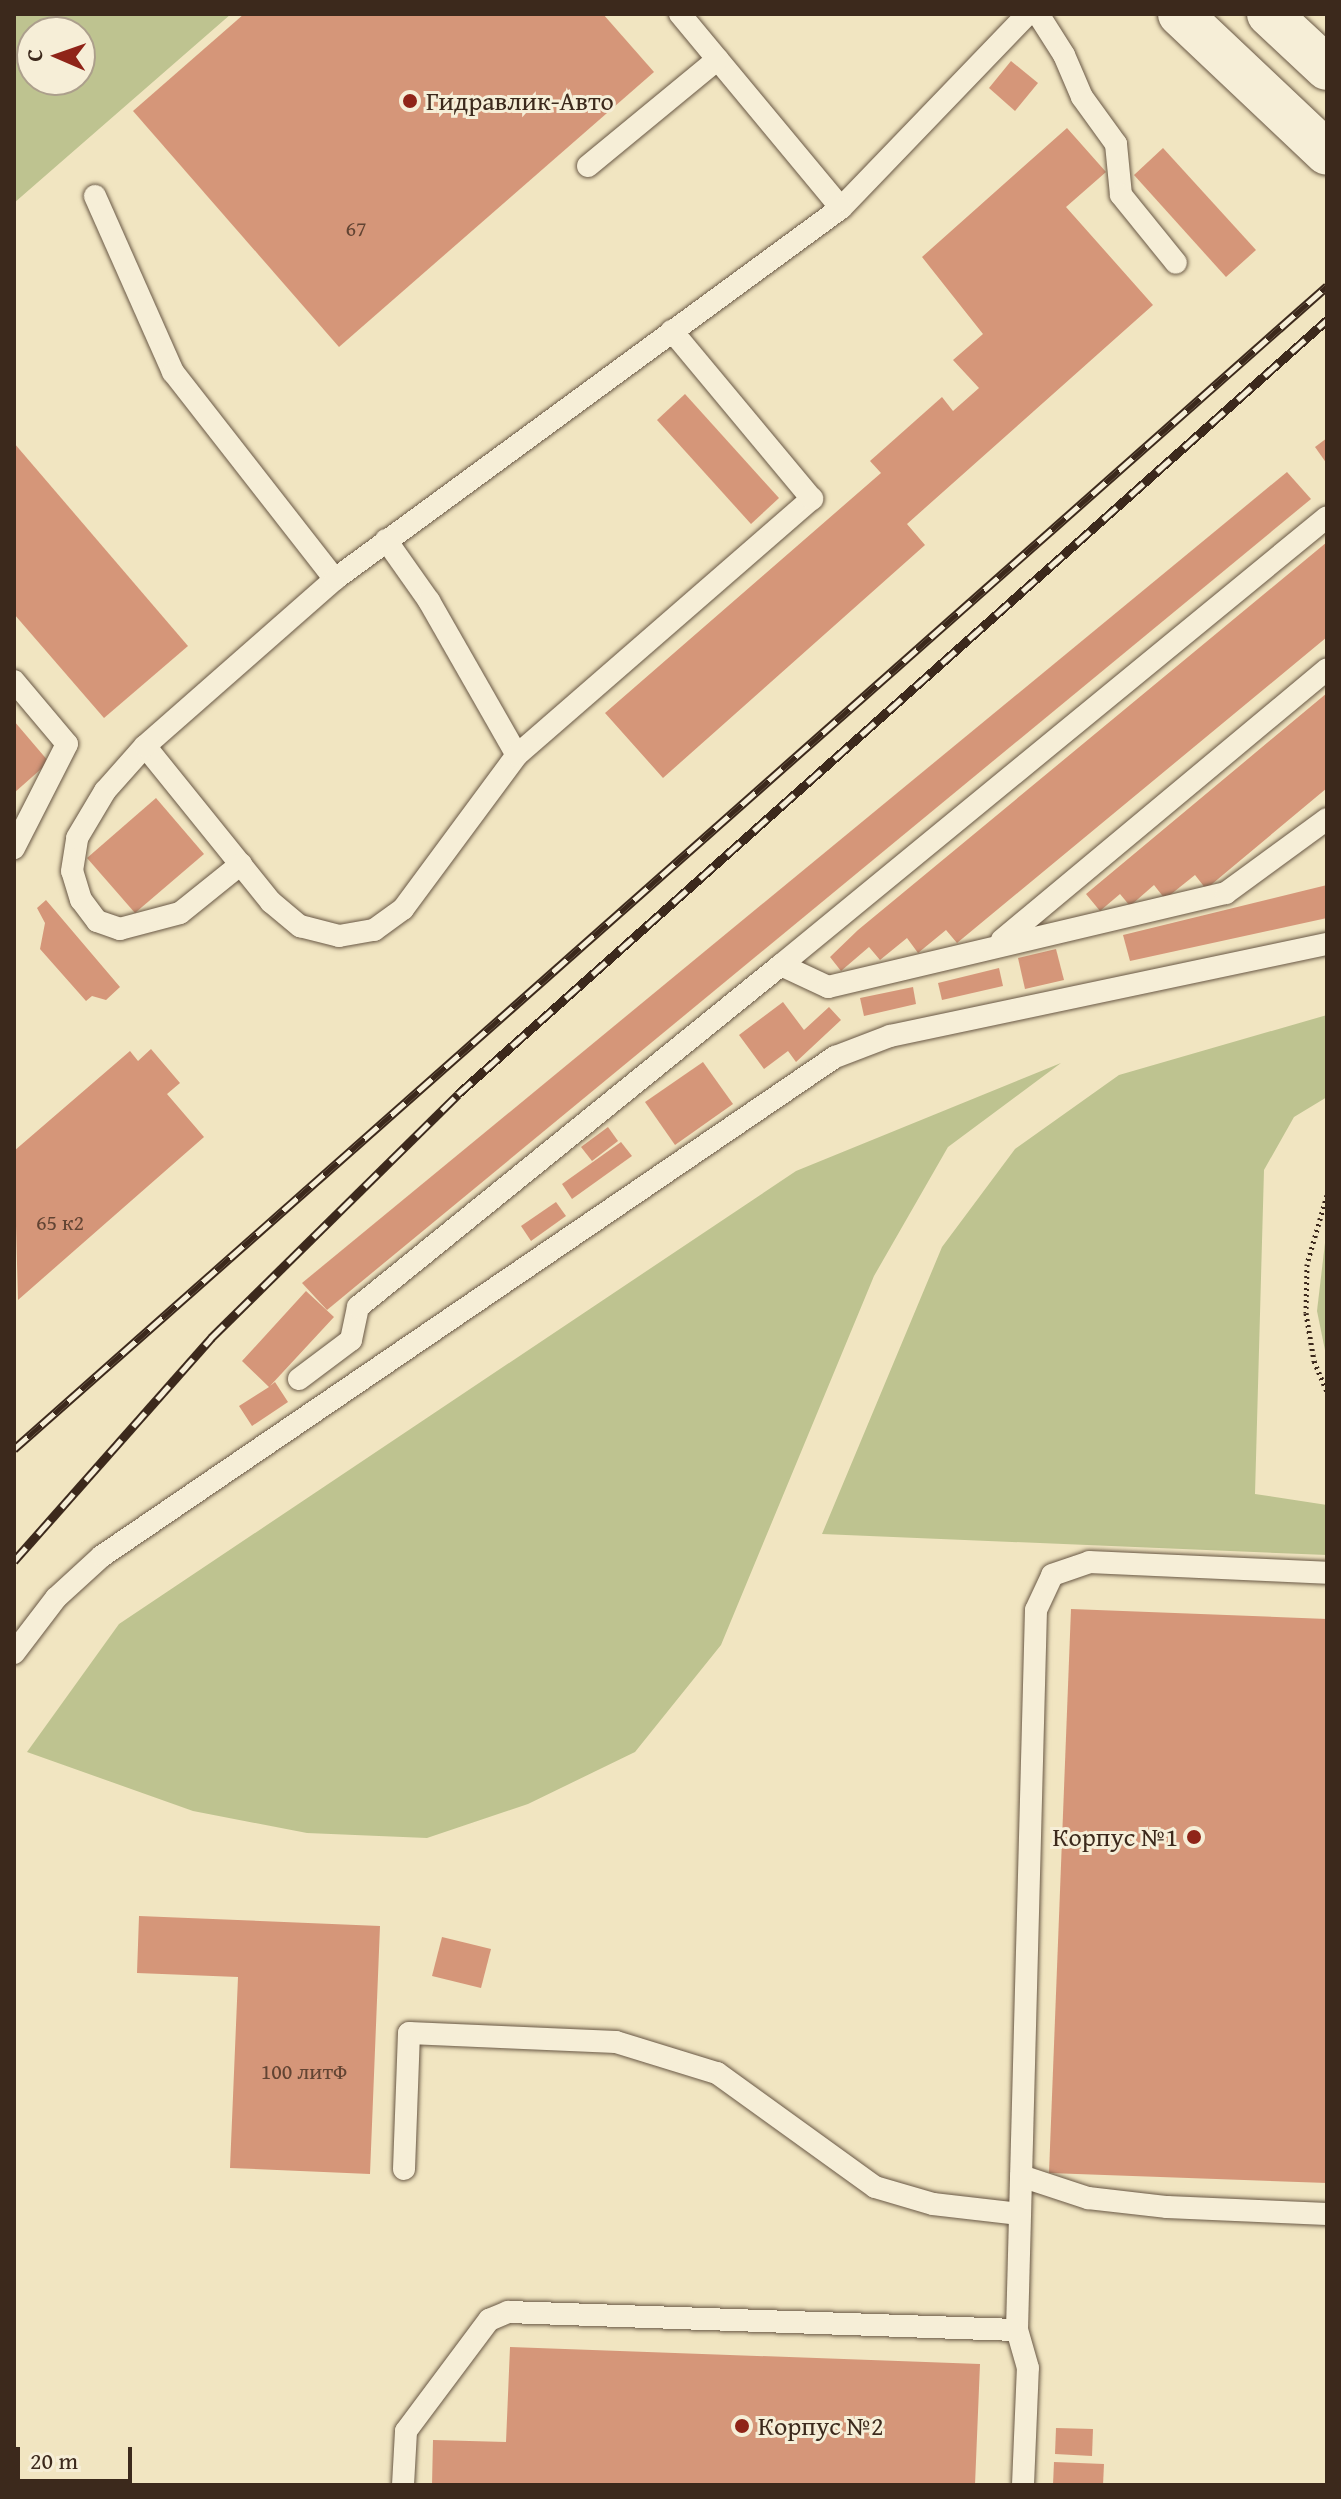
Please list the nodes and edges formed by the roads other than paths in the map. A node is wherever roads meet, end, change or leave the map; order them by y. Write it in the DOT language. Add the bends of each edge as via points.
graph roads {
  1 [pos="680,14"];
  2 [pos="1028,14"];
  3 [pos="1038,14"];
  4 [pos="1180,14"];
  5 [pos="1269,14"];
  6 [pos="718,59"];
  7 [pos="1327,68"];
  8 [pos="1327,153"];
  9 [pos="588,166"];
  10 [pos="95,196"];
  11 [pos="841,208"];
  12 [pos="1176,263"];
  13 [pos="672,331"];
  14 [pos="1327,517"];
  15 [pos="386,540"];
  16 [pos="335,579"];
  17 [pos="1327,669"];
  18 [pos="14,681"];
  19 [pos="145,746"];
  20 [pos="517,755"];
  21 [pos="1327,819"];
  22 [pos="14,848"];
  23 [pos="241,864"];
  24 [pos="999,943"];
  25 [pos="1327,944"];
  26 [pos="781,965"];
  27 [pos="299,1379"];
  28 [pos="1327,1573"];
  29 [pos="14,1653"];
  30 [pos="404,2169"];
  31 [pos="1021,2176"];
  32 [pos="1019,2214"];
  33 [pos="1327,2214"];
  34 [pos="1017,2330"];
  35 [pos="403,2485"];
  36 [pos="1023,2485"];
  1 -- 6 [label="lane"];
  2 -- 11 [label="lane"];
  3 -- 12 [label="lane" via="1082,97 1116,144 1121,195"];
  4 -- 8 [label="main road"];
  5 -- 7 [label="main road"];
  6 -- 9 [label="lane"];
  6 -- 11 [label="lane"];
  10 -- 16 [label="lane" via="173,372"];
  11 -- 13 [label="lane"];
  13 -- 15 [label="lane"];
  13 -- 20 [label="lane" via="812,499"];
  14 -- 26 [label="lane"];
  15 -- 16 [label="lane"];
  15 -- 20 [label="lane" via="429,601"];
  16 -- 19 [label="lane"];
  17 -- 24 [label="lane"];
  18 -- 22 [label="lane" via="67,744"];
  19 -- 23 [label="lane"];
  19 -- 23 [label="lane" via="105,791 77,838 72,871 81,900 97,921 120,929 180,913"];
  20 -- 23 [label="lane" via="403,909 374,930 339,936 300,926 271,902"];
  21 -- 24 [label="lane" via="1226,893"];
  24 -- 26 [label="lane" via="828,987"];
  25 -- 29 [label="lane" via="890,1036 835,1057 102,1556 56,1598"];
  26 -- 27 [label="lane" via="358,1307 351,1340"];
  28 -- 31 [label="lane" via="1089,1562 1052,1575 1036,1610"];
  30 -- 32 [label="lane" via="409,2033 616,2042 717,2073 875,2187 933,2204"];
  31 -- 32 [label="lane"];
  31 -- 33 [label="lane" via="1120,2202"];
  32 -- 34 [label="lane"];
  34 -- 35 [label="lane" via="508,2312 489,2320 406,2431"];
  34 -- 36 [label="lane" via="1028,2368"];
}
